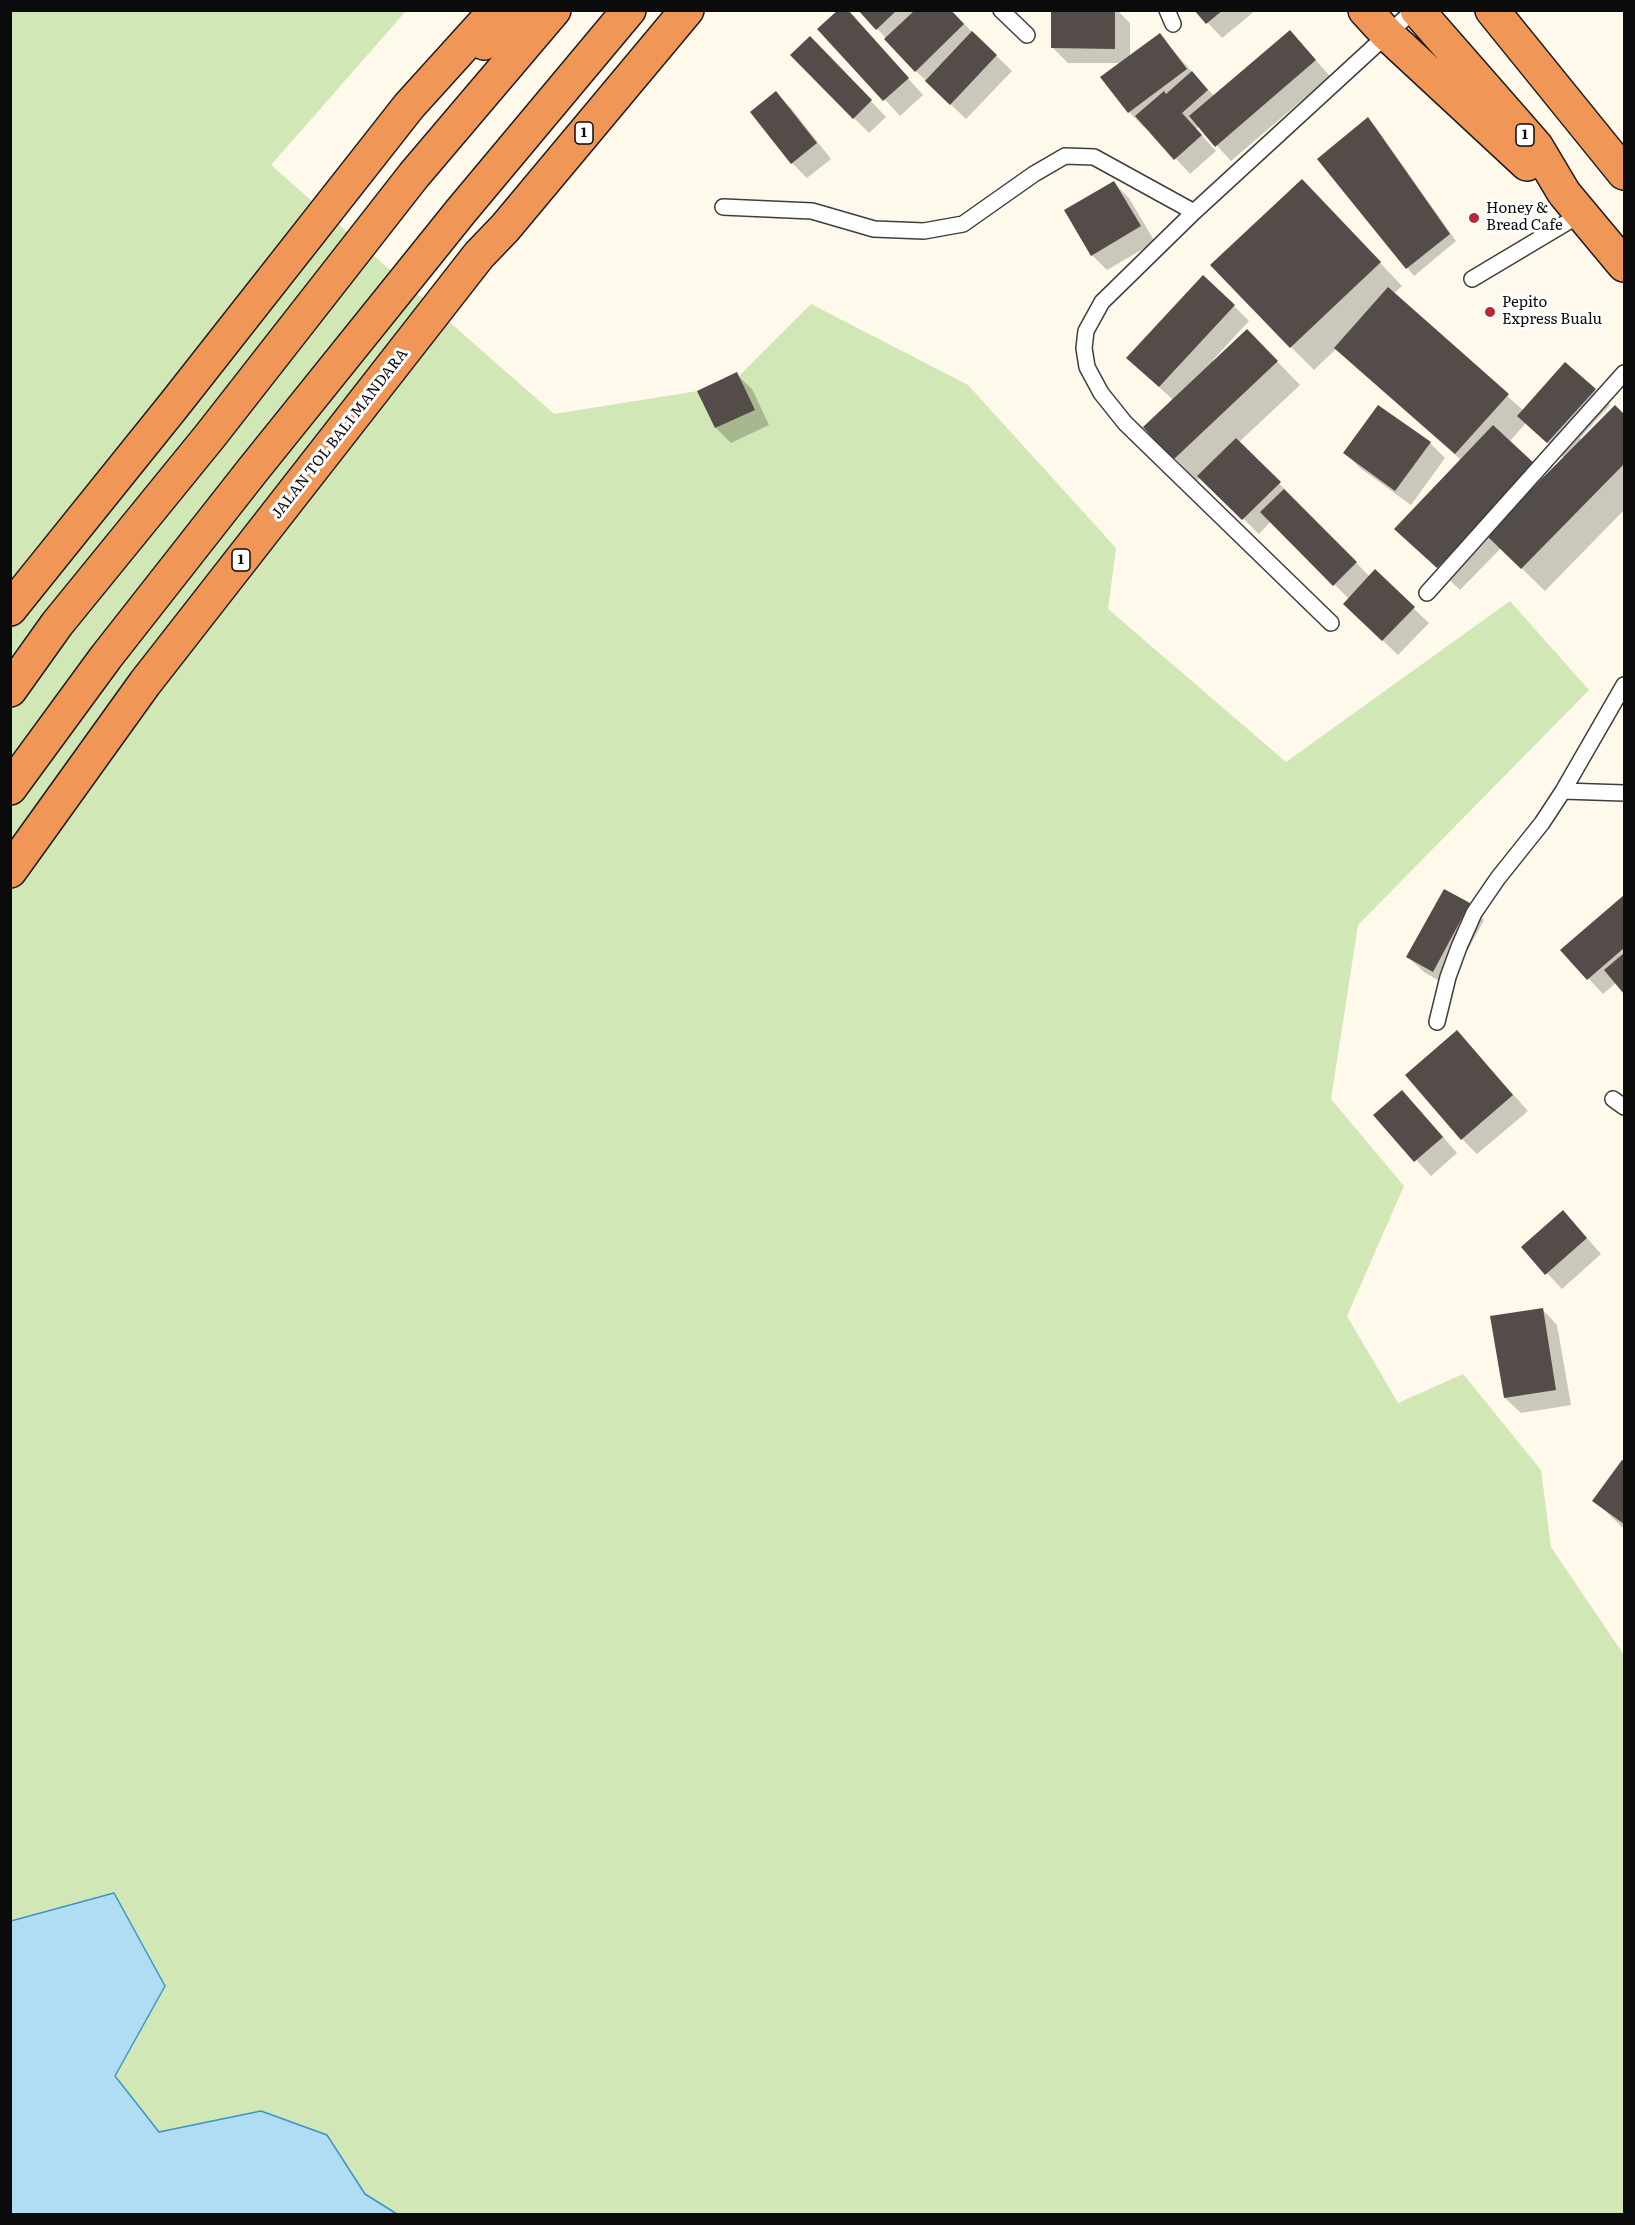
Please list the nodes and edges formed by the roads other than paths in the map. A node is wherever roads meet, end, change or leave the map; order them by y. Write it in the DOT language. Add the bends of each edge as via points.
graph roads {
  1 [pos="496,10"];
  2 [pos="522,10"];
  3 [pos="554,10"];
  4 [pos="629,10"];
  5 [pos="643,10"];
  6 [pos="687,10"];
  7 [pos="1001,10"];
  8 [pos="1416,10"];
  9 [pos="1492,10"];
  10 [pos="1376,22"];
  11 [pos="1027,35"];
  12 [pos="409,106"];
  13 [pos="1624,172"];
  14 [pos="1572,204"];
  15 [pos="723,207"];
  16 [pos="1194,212"];
  17 [pos="505,228"];
  18 [pos="1624,265"];
  19 [pos="1472,279"];
  20 [pos="1624,373"];
  21 [pos="1427,593"];
  22 [pos="10,609"];
  23 [pos="1330,623"];
  24 [pos="1624,685"];
  25 [pos="10,690"];
  26 [pos="10,788"];
  27 [pos="1563,791"];
  28 [pos="1624,793"];
  29 [pos="10,871"];
  30 [pos="1437,1022"];
  1 -- 12 [label="highway"];
  2 -- 12 [label="highway"];
  3 -- 25 [label="highway" via="414,175 57,624"];
  4 -- 26 [label="highway" via="252,471 106,657"];
  5 -- 17 [label="highway, 1"];
  6 -- 17 [label="highway, JALAN TOL BALI MANDARA / 1"];
  7 -- 11 [label="lane"];
  8 -- 10 [label="lane"];
  8 -- 14 [label="highway, 1" via="1536,146"];
  9 -- 13 [label="highway"];
  10 -- 14 [label="highway, 1"];
  10 -- 16 [label="lane"];
  12 -- 22 [label="highway"];
  14 -- 18 [label="highway, 1"];
  14 -- 19 [label="lane"];
  15 -- 16 [label="lane" via="812,211 874,228 924,231 963,224 1065,156 1094,157"];
  16 -- 23 [label="lane" via="1102,302 1086,331 1087,367 1101,393 1125,423"];
  17 -- 29 [label="highway, JALAN TOL BALI MANDARA / 1" via="479,255 145,683"];
  20 -- 21 [label="lane"];
  24 -- 27 [label="lane"];
  27 -- 28 [label="lane"];
  27 -- 30 [label="lane" via="1474,913 1448,977"];
}
